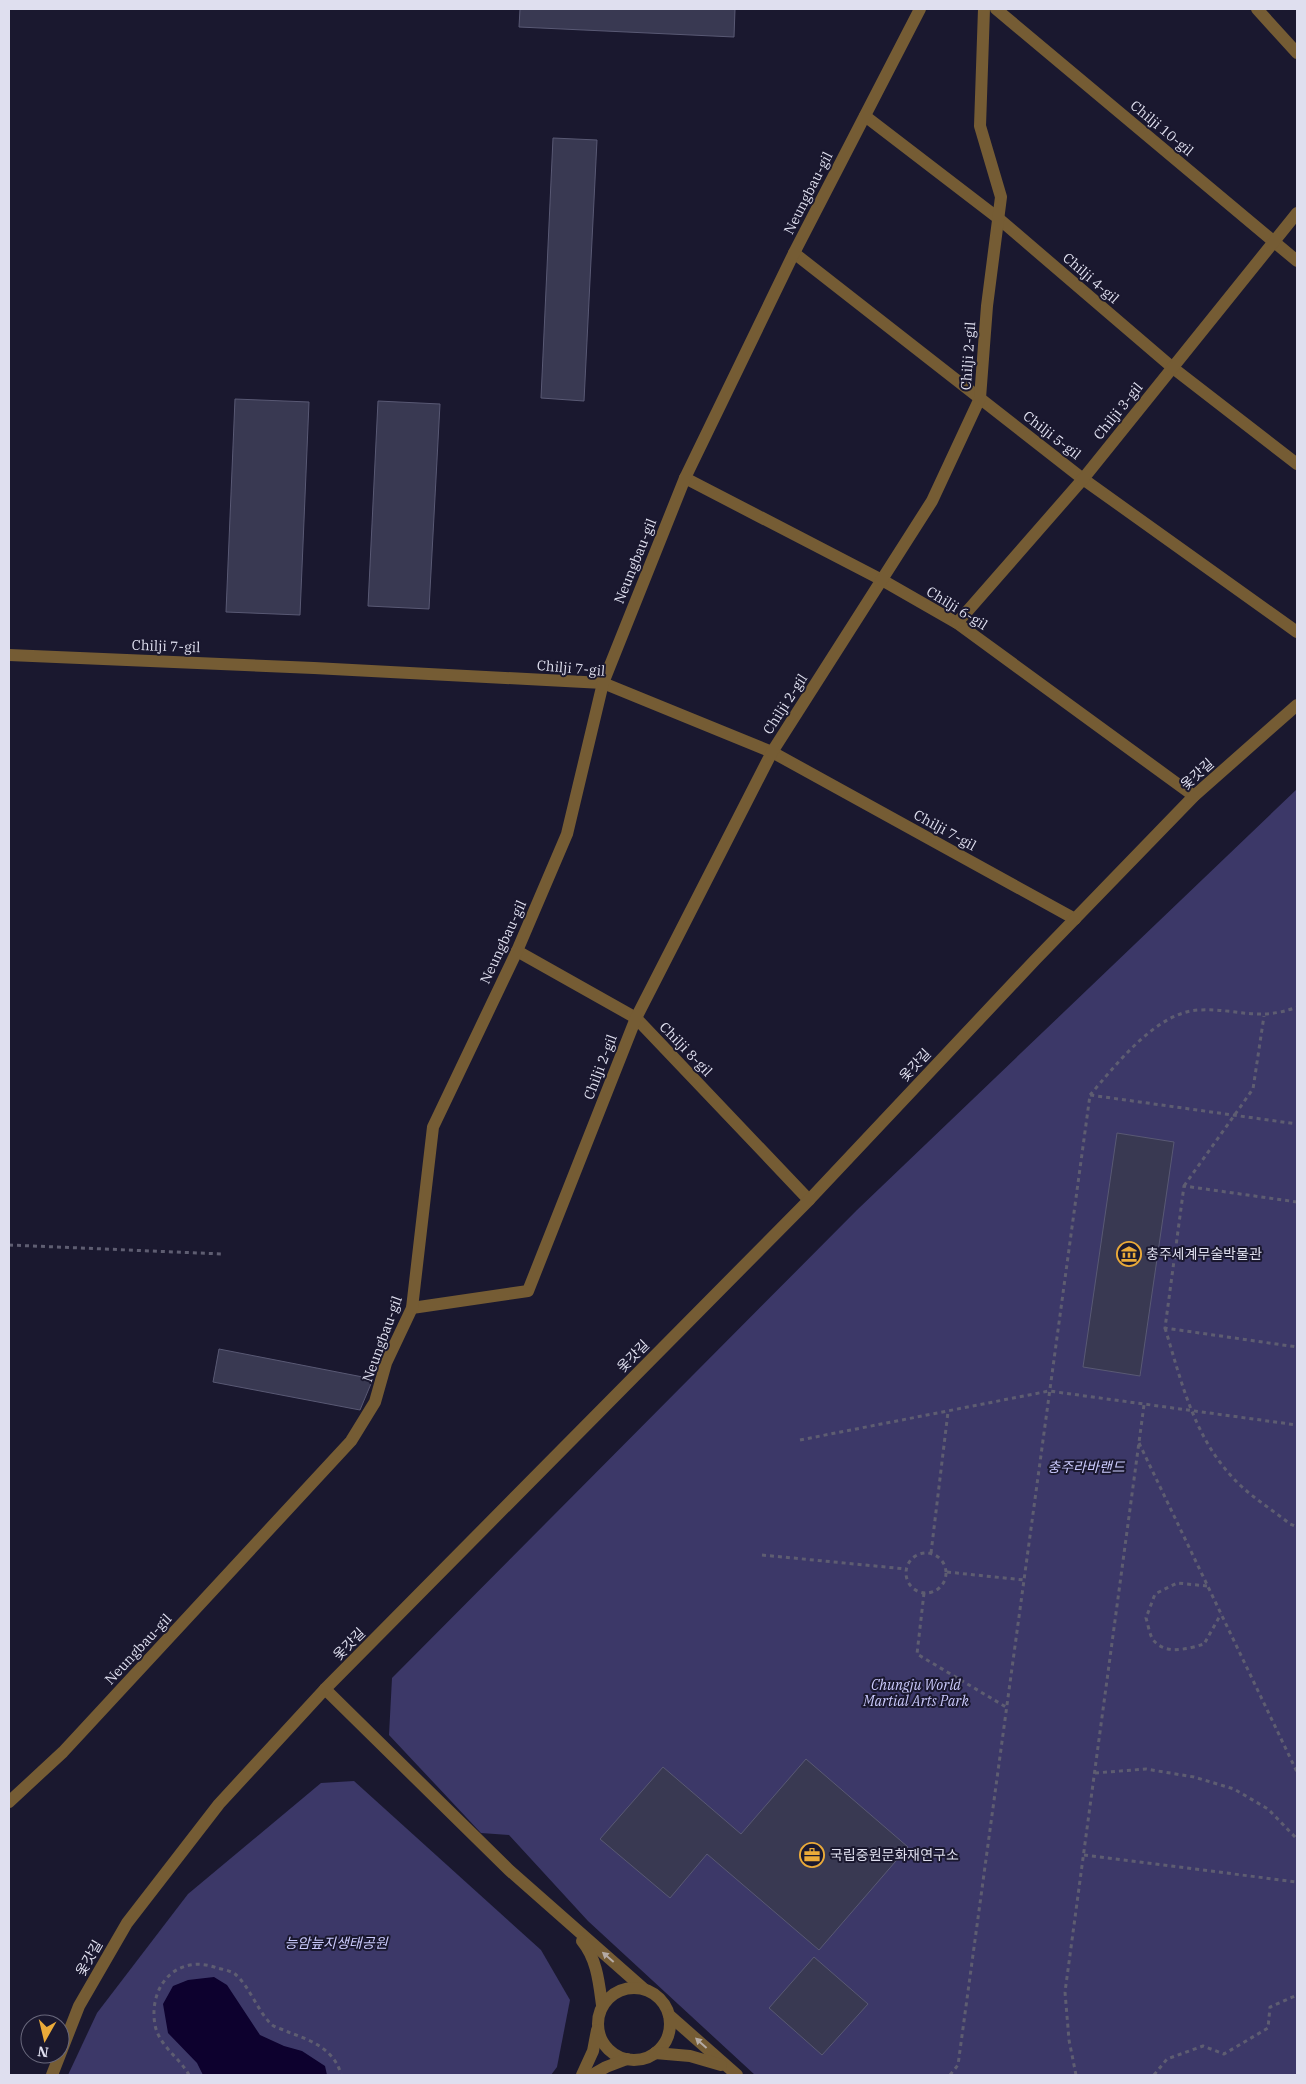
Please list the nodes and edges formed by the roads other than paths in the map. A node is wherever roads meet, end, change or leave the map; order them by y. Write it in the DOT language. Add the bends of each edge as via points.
graph roads {
  1 [pos="920,9"];
  2 [pos="984,9"];
  3 [pos="996,9"];
  4 [pos="1257,9"];
  5 [pos="1011,13"];
  6 [pos="1297,53"];
  7 [pos="865,116"];
  8 [pos="1297,213"];
  9 [pos="998,218"];
  10 [pos="1274,242"];
  11 [pos="794,252"];
  12 [pos="1297,261"];
  13 [pos="1173,368"];
  14 [pos="980,398"];
  15 [pos="1297,464"];
  16 [pos="685,478"];
  17 [pos="1083,479"];
  18 [pos="882,580"];
  19 [pos="957,623"];
  20 [pos="1297,632"];
  21 [pos="9,655"];
  22 [pos="603,683"];
  23 [pos="1297,705"];
  24 [pos="772,752"];
  25 [pos="1194,796"];
  26 [pos="1075,918"];
  27 [pos="517,951"];
  28 [pos="636,1018"];
  29 [pos="808,1200"];
  30 [pos="412,1308"];
  31 [pos="325,1689"];
  32 [pos="9,1802"];
  33 [pos="562,1918"];
  34 [pos="644,1989"];
  35 [pos="602,2005"];
  36 [pos="669,2015"];
  37 [pos="598,2028"];
  38 [pos="655,2053"];
  39 [pos="627,2059"];
  40 [pos="735,2073"];
  41 [pos="52,2075"];
  42 [pos="582,2075"];
  43 [pos="592,2075"];
  1 -- 7 [label="street, Neungbau-gil"];
  2 -- 9 [label="street, Chilji 2-gil" via="980,126 1001,197"];
  3 -- 5 [label="street"];
  4 -- 6 [label="street"];
  5 -- 10 [label="street, Chilji 10-gil"];
  7 -- 9 [label="street, Chilji 4-gil"];
  7 -- 11 [label="street, Neungbau-gil"];
  8 -- 10 [label="street, Chilji 3-gil"];
  9 -- 13 [label="street, Chilji 4-gil"];
  9 -- 14 [label="street, Chilji 2-gil"];
  10 -- 12 [label="street, Chilji 10-gil"];
  10 -- 13 [label="street, Chilji 3-gil"];
  11 -- 14 [label="street, Chilji 5-gil"];
  11 -- 16 [label="street, Neungbau-gil"];
  13 -- 15 [label="street, Chilji 4-gil"];
  13 -- 17 [label="street, Chilji 3-gil"];
  14 -- 17 [label="street, Chilji 5-gil"];
  14 -- 18 [label="street, Chilji 2-gil" via="932,501"];
  16 -- 18 [label="street, Chilji 6-gil"];
  16 -- 22 [label="street, Neungbau-gil"];
  17 -- 19 [label="street, Chilji 3-gil"];
  17 -- 20 [label="street, Chilji 5-gil"];
  18 -- 19 [label="street, Chilji 6-gil"];
  18 -- 24 [label="street, Chilji 2-gil"];
  19 -- 25 [label="street, Chilji 6-gil"];
  21 -- 22 [label="street, Chilji 7-gil"];
  22 -- 24 [label="street, Chilji 7-gil"];
  22 -- 27 [label="street, Neungbau-gil" via="567,834"];
  23 -- 25 [label="street, 옻갓길"];
  24 -- 26 [label="street, Chilji 7-gil"];
  24 -- 28 [label="street, Chilji 2-gil"];
  25 -- 26 [label="street, 옻갓길"];
  26 -- 29 [label="street, 옻갓길"];
  27 -- 28 [label="street, Chilji 8-gil"];
  27 -- 30 [label="street, Neungbau-gil" via="432,1127"];
  28 -- 29 [label="street, Chilji 8-gil"];
  28 -- 30 [label="street, Chilji 2-gil" via="528,1291"];
  29 -- 31 [label="street, 옻갓길"];
  30 -- 32 [label="street, Neungbau-gil" via="386,1363 375,1402 351,1441 63,1752"];
  31 -- 33 [label="street"];
  31 -- 41 [label="street, 옻갓길" via="219,1804 126,1923 79,2006"];
  34 -- 33 [label="street, one-way"];
  33 -- 35 [label="street" via="588,1948"];
  34 -- 35 [label="street" via="624,1989"];
  34 -- 36 [label="street" via="660,1999"];
  35 -- 37 [label="street"];
  36 -- 38 [label="street" via="668,2036"];
  40 -- 36 [label="street, one-way"];
  37 -- 39 [label="street" via="610,2052"];
  37 -- 42 [label="street" via="593,2051"];
  38 -- 39 [label="street" via="638,2060"];
  38 -- 40 [label="street" via="706,2059"];
  39 -- 43 [label="street"];
}
